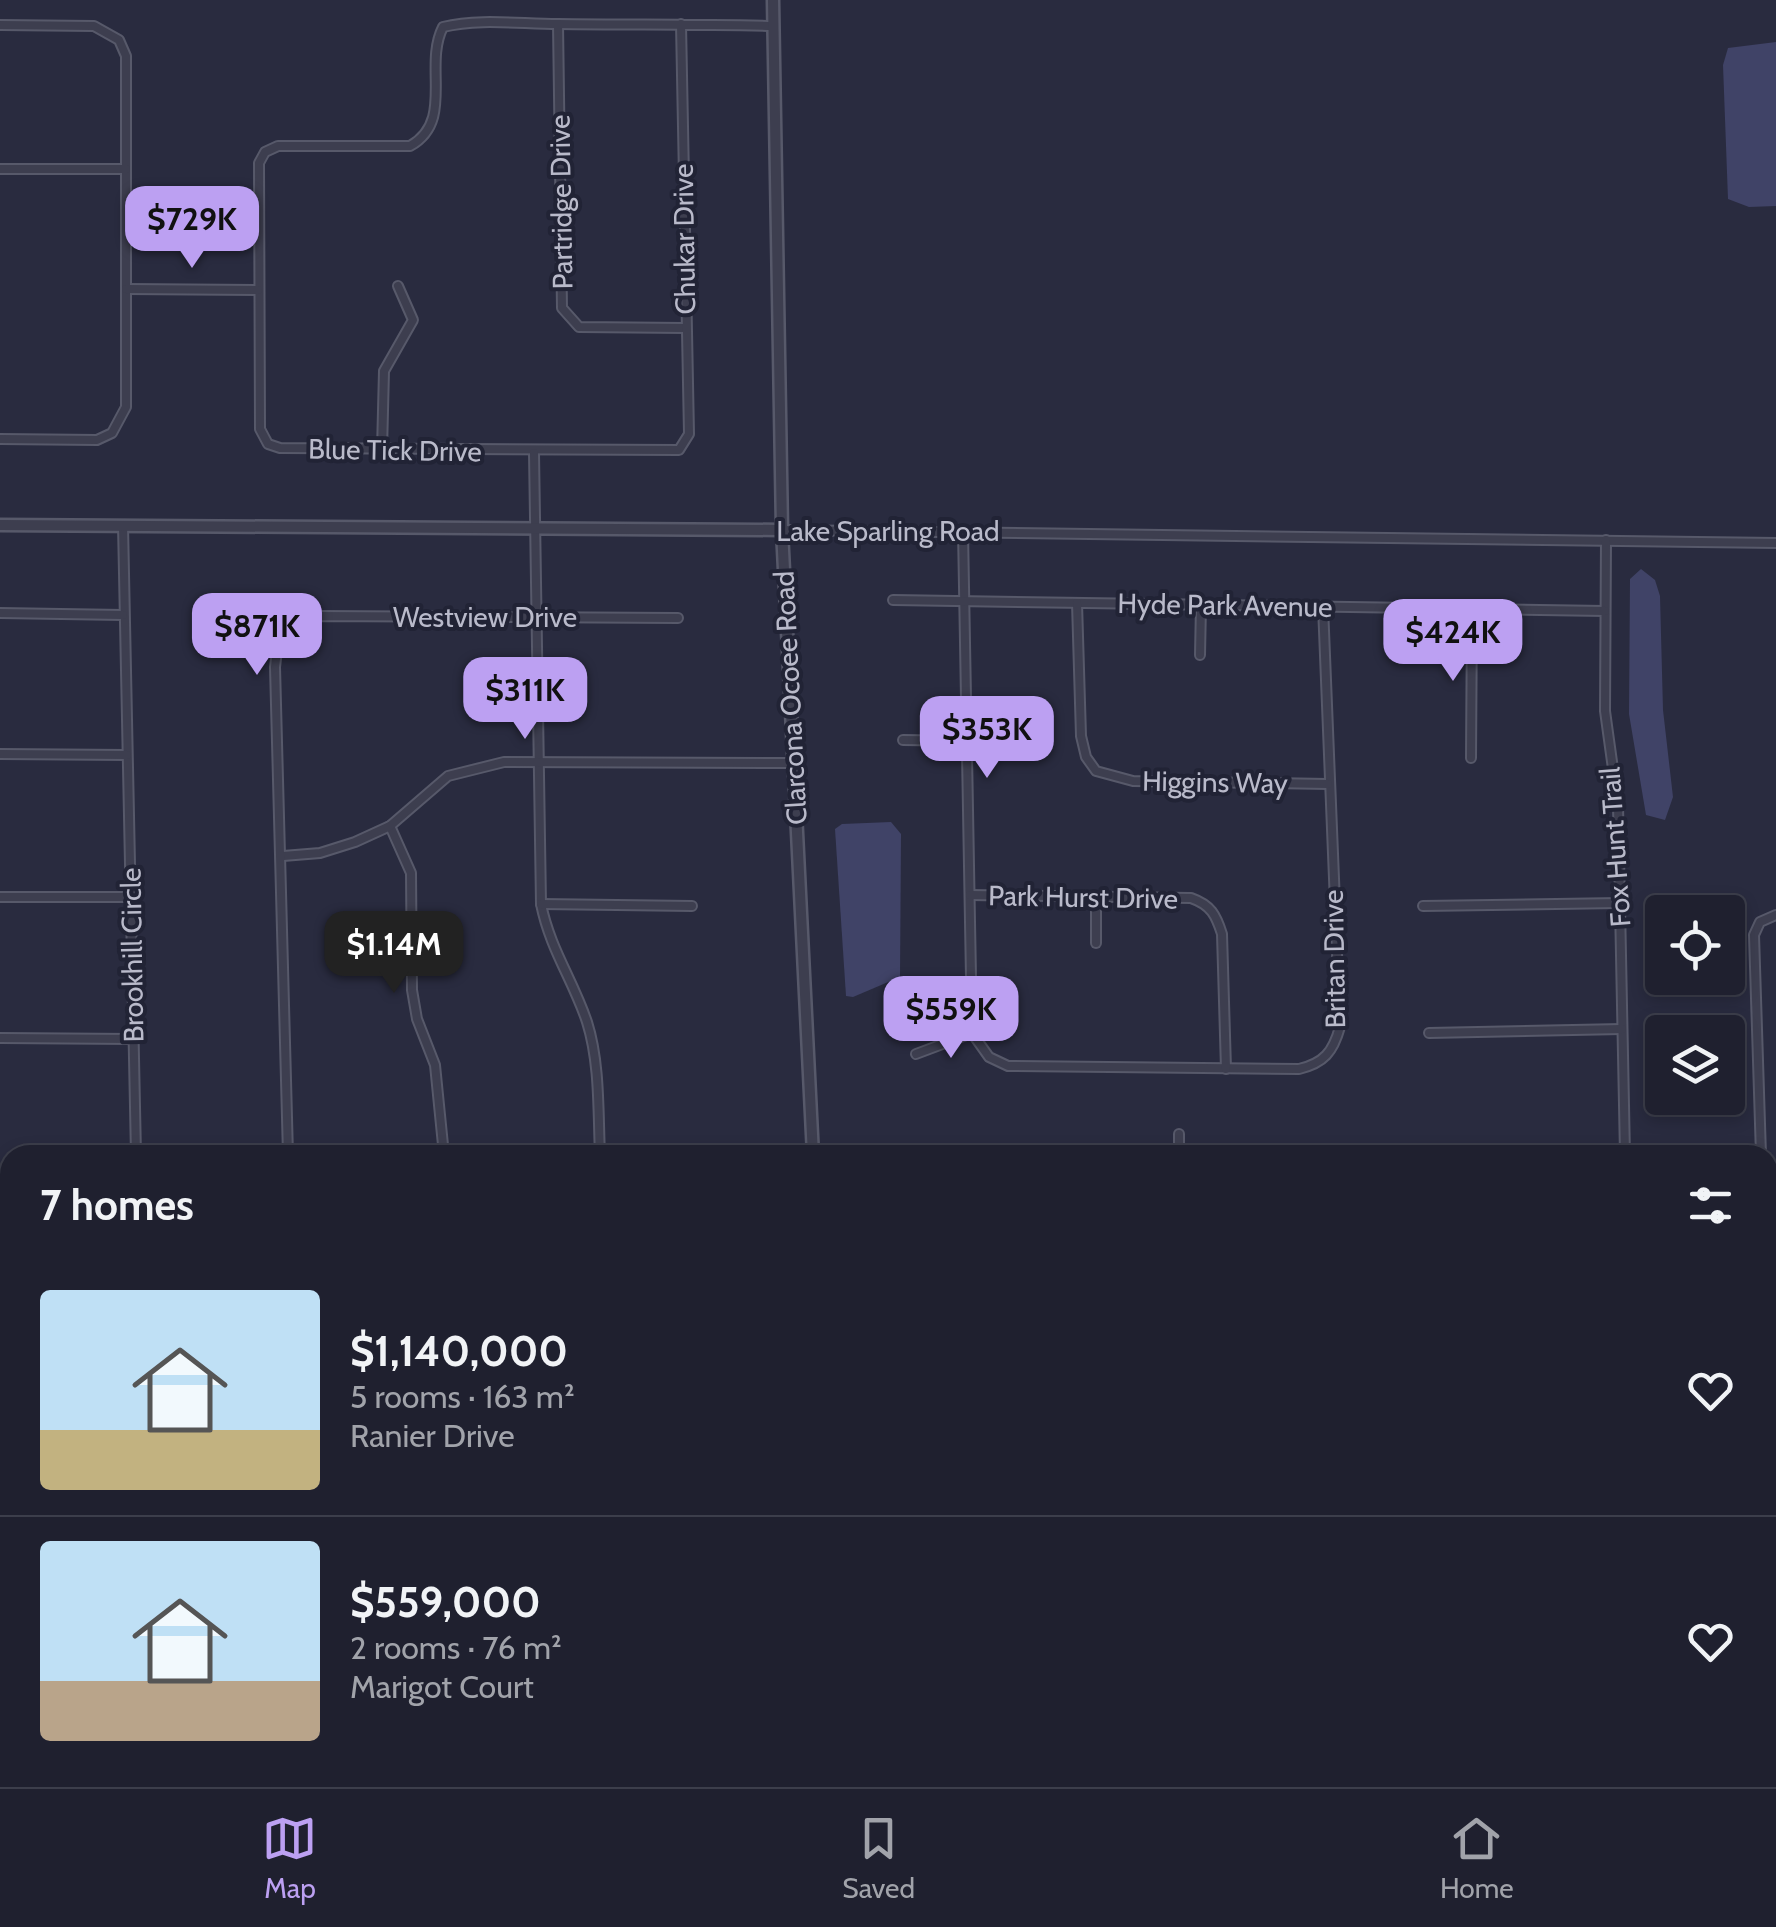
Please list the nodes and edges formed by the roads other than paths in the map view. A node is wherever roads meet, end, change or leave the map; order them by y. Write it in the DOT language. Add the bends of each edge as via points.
graph roads {
  1 [pos="773,0"];
  2 [pos="558,24"];
  3 [pos="681,24"];
  4 [pos="0,25"];
  5 [pos="773,26"];
  6 [pos="0,169"];
  7 [pos="126,169"];
  8 [pos="398,286"];
  9 [pos="126,288"];
  10 [pos="258,290"];
  11 [pos="685,328"];
  12 [pos="0,439"];
  13 [pos="382,450"];
  14 [pos="678,450"];
  15 [pos="534,452"];
  16 [pos="0,525"];
  17 [pos="123,525"];
  18 [pos="535,528"];
  19 [pos="782,530"];
  20 [pos="963,531"];
  21 [pos="1606,540"];
  22 [pos="1776,542"];
  23 [pos="893,600"];
  24 [pos="965,600"];
  25 [pos="1078,603"];
  26 [pos="1201,605"];
  27 [pos="1323,606"];
  28 [pos="1472,610"];
  29 [pos="1605,611"];
  30 [pos="0,613"];
  31 [pos="124,615"];
  32 [pos="535,617"];
  33 [pos="678,618"];
  34 [pos="1200,655"];
  35 [pos="903,740"];
  36 [pos="968,741"];
  37 [pos="0,754"];
  38 [pos="126,755"];
  39 [pos="1471,758"];
  40 [pos="537,760"];
  41 [pos="794,762"];
  42 [pos="1328,784"];
  43 [pos="390,826"];
  44 [pos="283,856"];
  45 [pos="131,896"];
  46 [pos="970,896"];
  47 [pos="0,897"];
  48 [pos="1096,898"];
  49 [pos="1620,903"];
  50 [pos="542,904"];
  51 [pos="692,906"];
  52 [pos="1423,906"];
  53 [pos="1776,914"];
  54 [pos="1096,943"];
  55 [pos="1622,1029"];
  56 [pos="972,1033"];
  57 [pos="1429,1033"];
  58 [pos="0,1038"];
  59 [pos="134,1039"];
  60 [pos="916,1054"];
  61 [pos="1226,1068"];
  62 [pos="1178,1134"];
  63 [pos="136,1145"];
  64 [pos="288,1145"];
  65 [pos="443,1145"];
  66 [pos="599,1145"];
  67 [pos="813,1145"];
  68 [pos="1179,1145"];
  69 [pos="1625,1145"];
  70 [pos="1760,1145"];
  1 -- 5 [label="street, Clarcona Ocoee Road"];
  2 -- 3 [label="street"];
  2 -- 10 [label="street" via="442,27 435,42 434,124 410,146 278,146 265,152"];
  2 -- 11 [label="street, Partridge Drive" via="562,308 579,327"];
  3 -- 5 [label="street"];
  3 -- 11 [label="street, Chukar Drive"];
  4 -- 7 [label="street" via="94,26 119,40 126,56"];
  5 -- 19 [label="street, Clarcona Ocoee Road"];
  6 -- 7 [label="street"];
  7 -- 9 [label="street"];
  8 -- 13 [label="street" via="413,320 384,371"];
  9 -- 10 [label="street"];
  9 -- 12 [label="street" via="126,408 112,433 97,440"];
  10 -- 13 [label="street, Blue Tick Drive" via="260,429 268,444"];
  11 -- 14 [label="street, Chukar Drive" via="689,434"];
  13 -- 15 [label="street, Blue Tick Drive"];
  14 -- 15 [label="street, Blue Tick Drive"];
  15 -- 18 [label="street"];
  16 -- 17 [label="street, Lake Sparling Road"];
  17 -- 18 [label="street, Lake Sparling Road"];
  17 -- 31 [label="street, Brookhill Circle"];
  18 -- 19 [label="street, Lake Sparling Road"];
  18 -- 32 [label="street"];
  19 -- 20 [label="street, Lake Sparling Road"];
  19 -- 41 [label="street, Clarcona Ocoee Road"];
  20 -- 21 [label="street, Lake Sparling Road"];
  20 -- 24 [label="street"];
  21 -- 22 [label="street, Lake Sparling Road"];
  21 -- 29 [label="street, Fox Hunt Trail"];
  23 -- 24 [label="street, Hyde Park Avenue"];
  24 -- 25 [label="street, Hyde Park Avenue"];
  24 -- 36 [label="street"];
  25 -- 26 [label="street, Hyde Park Avenue"];
  25 -- 42 [label="street, Higgins Way" via="1081,736 1096,772 1133,781"];
  26 -- 27 [label="street, Hyde Park Avenue"];
  26 -- 34 [label="street"];
  27 -- 28 [label="street, Hyde Park Avenue"];
  27 -- 42 [label="street, Britan Drive"];
  28 -- 29 [label="street, Hyde Park Avenue"];
  28 -- 39 [label="street"];
  29 -- 49 [label="street, Fox Hunt Trail"];
  30 -- 31 [label="street"];
  31 -- 38 [label="street, Brookhill Circle"];
  32 -- 33 [label="street, Westview Drive"];
  32 -- 40 [label="street"];
  32 -- 44 [label="street, Westview Drive" via="314,616 290,623 278,642 275,667"];
  35 -- 36 [label="street"];
  36 -- 46 [label="street"];
  37 -- 38 [label="street"];
  38 -- 45 [label="street, Brookhill Circle"];
  40 -- 41 [label="street"];
  40 -- 43 [label="street" via="448,776"];
  40 -- 50 [label="street"];
  41 -- 67 [label="street, Clarcona Ocoee Road"];
  42 -- 61 [label="street, Britan Drive" via="1340,1027 1335,1047 1320,1064 1299,1070"];
  43 -- 44 [label="street" via="320,853"];
  43 -- 65 [label="street" via="411,873 412,990 436,1065"];
  44 -- 64 [label="street, Westview Drive"];
  45 -- 47 [label="street"];
  45 -- 59 [label="street, Brookhill Circle"];
  46 -- 48 [label="street, Park Hurst Drive"];
  46 -- 56 [label="street"];
  48 -- 54 [label="street"];
  48 -- 61 [label="street, Park Hurst Drive" via="1191,898 1216,916"];
  49 -- 52 [label="street"];
  49 -- 55 [label="street, Fox Hunt Trail"];
  50 -- 51 [label="street"];
  50 -- 66 [label="street" via="549,942 586,1021"];
  53 -- 70 [label="street" via="1754,934"];
  55 -- 57 [label="street"];
  55 -- 69 [label="street, Fox Hunt Trail"];
  56 -- 60 [label="street"];
  56 -- 61 [label="street, Britan Drive" via="989,1057 1008,1066"];
  58 -- 59 [label="street"];
  59 -- 63 [label="street, Brookhill Circle"];
  62 -- 68 [label="street"];
}
